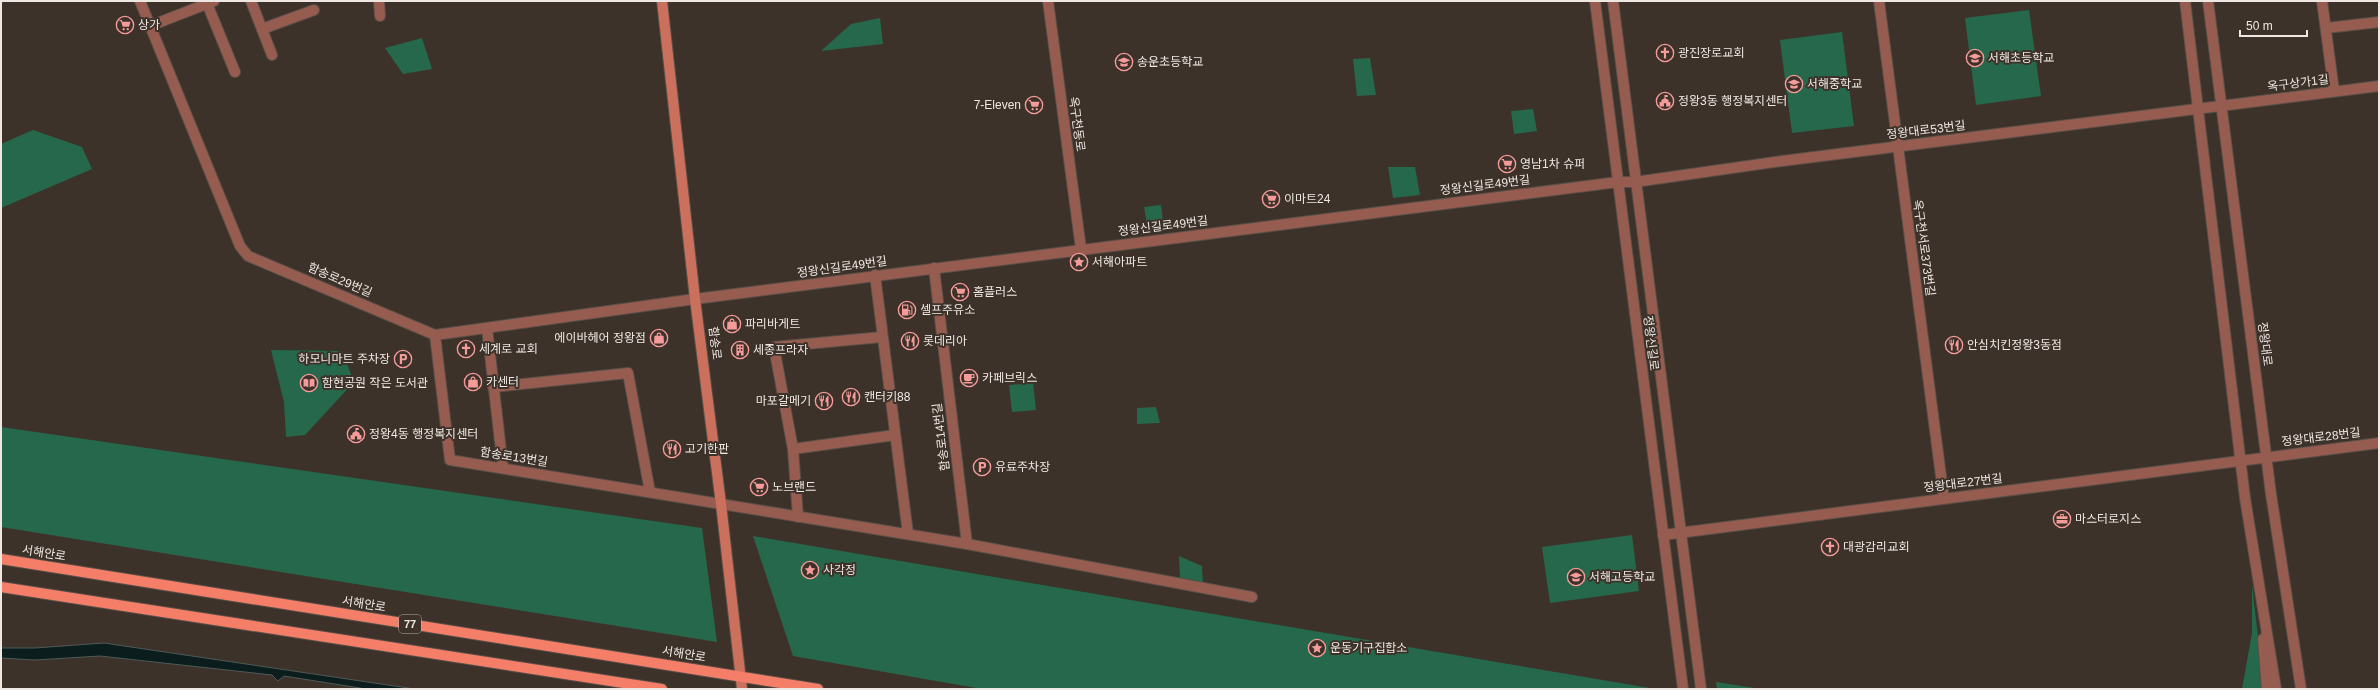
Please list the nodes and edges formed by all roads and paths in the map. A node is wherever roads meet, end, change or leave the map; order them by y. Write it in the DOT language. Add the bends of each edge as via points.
graph roads {
  1 [pos="140,1"];
  2 [pos="252,1"];
  3 [pos="379,1"];
  4 [pos="662,1"];
  5 [pos="1048,1"];
  6 [pos="1594,1"];
  7 [pos="1613,1"];
  8 [pos="1879,1"];
  9 [pos="2185,1"];
  10 [pos="2208,1"];
  11 [pos="2322,1"];
  12 [pos="209,2"];
  13 [pos="314,10"];
  14 [pos="380,16"];
  15 [pos="2379,22"];
  16 [pos="150,26"];
  17 [pos="2326,28"];
  18 [pos="262,29"];
  19 [pos="272,56"];
  20 [pos="235,72"];
  21 [pos="2379,86"];
  22 [pos="2334,91"];
  23 [pos="2220,106"];
  24 [pos="2198,109"];
  25 [pos="1898,146"];
  26 [pos="1618,182"];
  27 [pos="1635,182"];
  28 [pos="1081,250"];
  29 [pos="934,268"];
  30 [pos="875,275"];
  31 [pos="695,299"];
  32 [pos="487,328"];
  33 [pos="435,335"];
  34 [pos="882,337"];
  35 [pos="493,387"];
  36 [pos="895,435"];
  37 [pos="2379,443"];
  38 [pos="792,449"];
  39 [pos="2266,458"];
  40 [pos="2240,461"];
  41 [pos="502,468"];
  42 [pos="650,492"];
  43 [pos="1944,499"];
  44 [pos="721,504"];
  45 [pos="798,517"];
  46 [pos="1680,532"];
  47 [pos="908,534"];
  48 [pos="1663,535"];
  49 [pos="967,544"];
  50 [pos="1,559"];
  51 [pos="1,587"];
  52 [pos="1252,597"];
  53 [pos="2263,611"];
  54 [pos="740,676"];
  55 [pos="662,689"];
  56 [pos="742,689"];
  57 [pos="818,689"];
  58 [pos="1683,689"];
  59 [pos="1701,689"];
  60 [pos="2267,689"];
  61 [pos="2276,689"];
  62 [pos="2301,689"];
  1 -- 16 [label="street, 함송로29번길"];
  2 -- 18 [label="street"];
  3 -- 14 [label="street"];
  4 -- 31 [label="main road, 함송로"];
  5 -- 28 [label="street, 옥구천동로"];
  6 -- 26 [label="street, 정왕신길로"];
  7 -- 27 [label="street, 정왕신길로"];
  8 -- 25 [label="street, 옥구천서로373번길"];
  9 -- 24 [label="street"];
  10 -- 23 [label="street, 정왕대로"];
  11 -- 17 [label="street"];
  12 -- 16 [label="street"];
  12 -- 20 [label="street"];
  13 -- 18 [label="street"];
  15 -- 17 [label="street"];
  16 -- 33 [label="street, 함송로29번길" via="240,246 248,256"];
  17 -- 22 [label="street"];
  18 -- 19 [label="street"];
  21 -- 22 [label="street, 옥구상가1길"];
  22 -- 23 [label="street, 옥구상가1길"];
  23 -- 24 [label="street, 정왕대로53번길"];
  23 -- 39 [label="street, 정왕대로"];
  24 -- 25 [label="street, 정왕대로53번길"];
  24 -- 40 [label="street"];
  25 -- 27 [label="street, 정왕대로53번길"];
  25 -- 43 [label="street, 옥구천서로373번길"];
  26 -- 27 [label="street, 정왕신길로49번길"];
  26 -- 28 [label="street, 정왕신길로49번길"];
  26 -- 48 [label="street, 정왕신길로"];
  27 -- 46 [label="street, 정왕신길로"];
  28 -- 29 [label="street, 정왕신길로49번길"];
  29 -- 30 [label="street, 정왕신길로49번길"];
  29 -- 49 [label="street, 함송로14번길"];
  30 -- 31 [label="street, 정왕신길로49번길"];
  30 -- 34 [label="street"];
  31 -- 32 [label="street"];
  31 -- 44 [label="main road, 함송로"];
  32 -- 33 [label="street"];
  32 -- 35 [label="street"];
  33 -- 41 [label="street, 함송로13번길" via="450,460"];
  34 -- 36 [label="street"];
  34 -- 38 [label="street" via="774,347"];
  35 -- 41 [label="street"];
  35 -- 42 [label="street" via="628,373"];
  36 -- 38 [label="street"];
  36 -- 47 [label="street"];
  37 -- 39 [label="street, 정왕대로28번길"];
  38 -- 45 [label="street"];
  39 -- 40 [label="street, 정왕대로27번길"];
  39 -- 62 [label="street, 정왕대로"];
  40 -- 43 [label="street, 정왕대로27번길"];
  40 -- 53 [label="street"];
  41 -- 42 [label="street, 함송로13번길"];
  42 -- 44 [label="street, 함송로13번길"];
  43 -- 46 [label="street, 정왕대로27번길"];
  44 -- 45 [label="street"];
  44 -- 54 [label="main road, 함송로"];
  45 -- 47 [label="street"];
  46 -- 48 [label="street, 정왕대로27번길"];
  46 -- 59 [label="street, 정왕신길로"];
  47 -- 49 [label="street"];
  48 -- 58 [label="street, 정왕신길로"];
  49 -- 52 [label="street"];
  50 -- 54 [label="main road, 서해안로 / 77"];
  51 -- 55 [label="main road, 77"];
  53 -- 60 [label="street" via="2263,655"];
  53 -- 61 [label="street"];
  54 -- 56 [label="main road, 함송로"];
  54 -- 57 [label="main road, 서해안로 / 77"];
}
